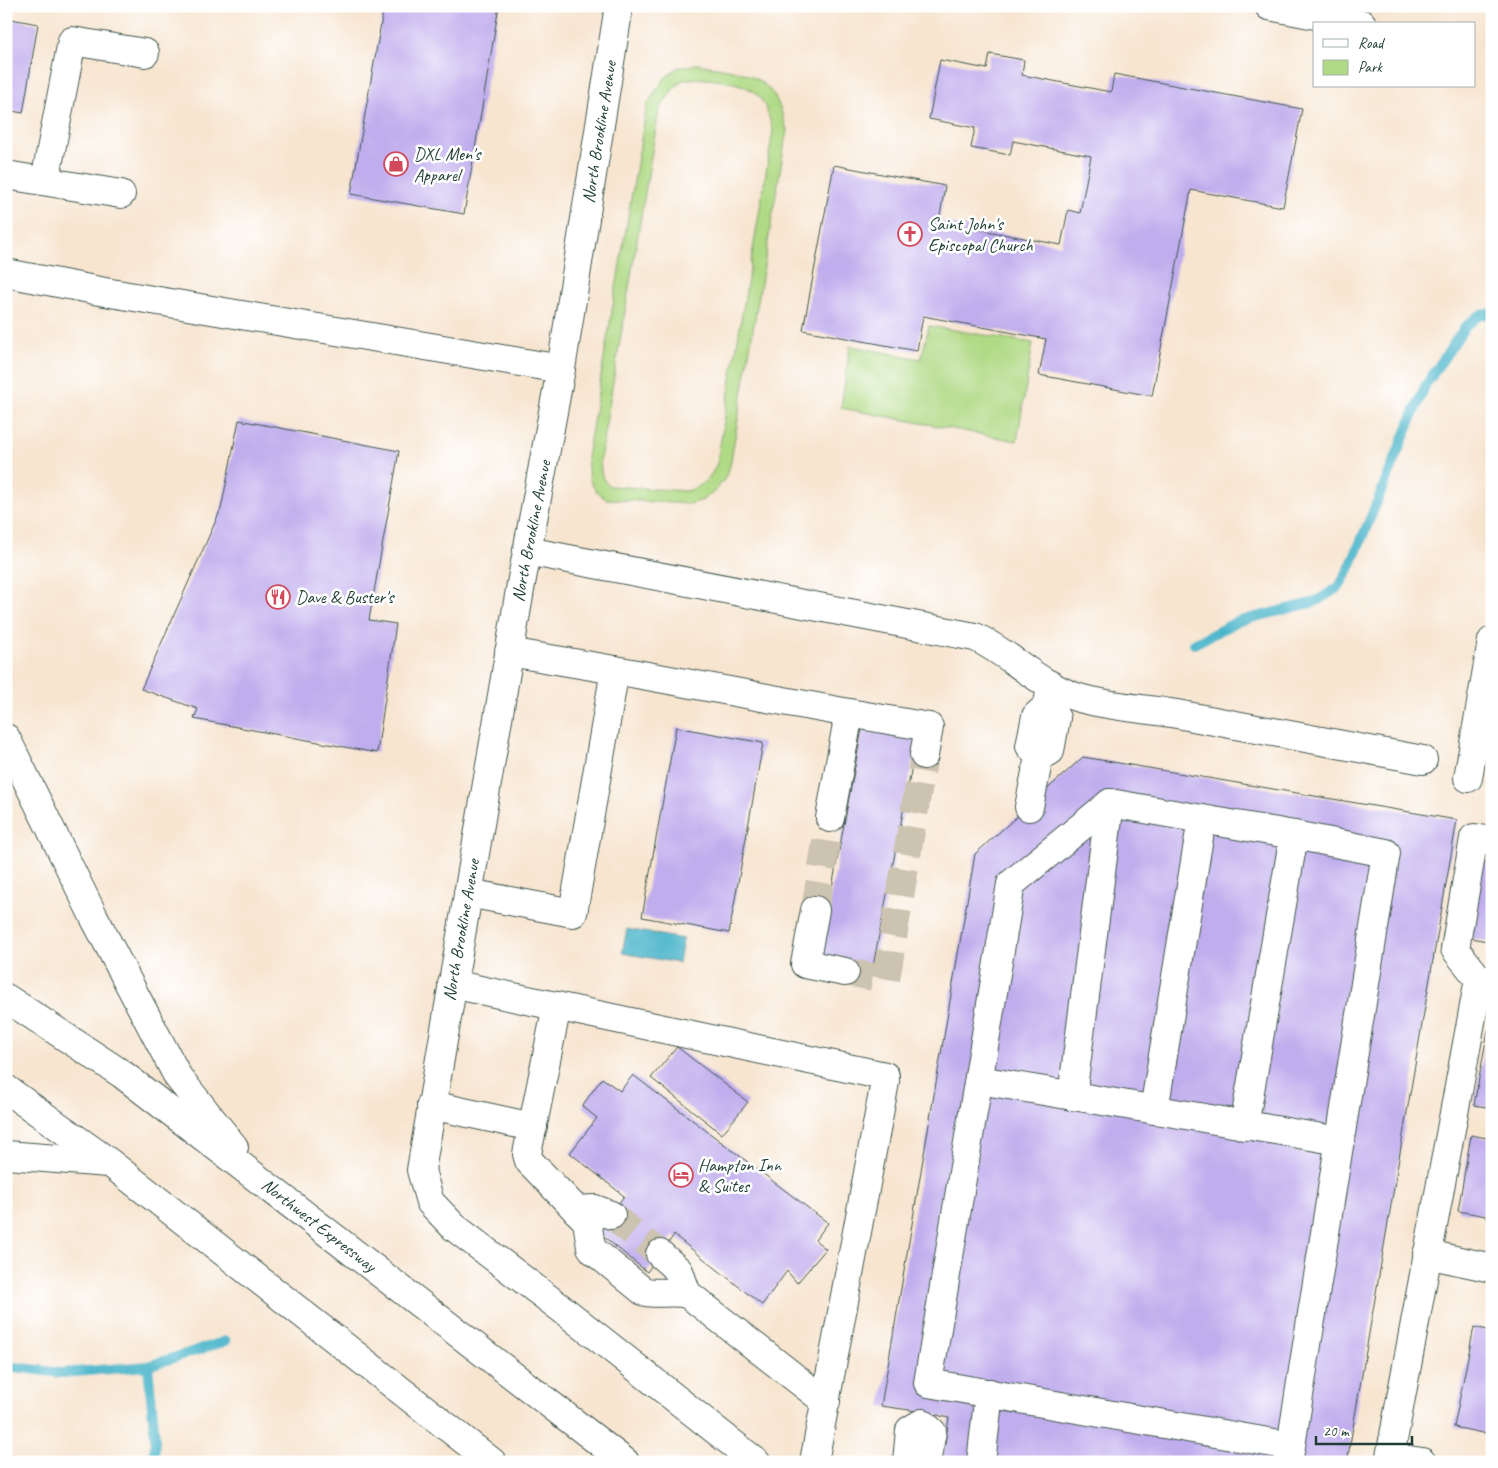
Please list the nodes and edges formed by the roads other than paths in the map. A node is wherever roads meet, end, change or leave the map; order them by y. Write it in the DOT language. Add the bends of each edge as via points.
graph roads {
  1 [pos="619,6"];
  2 [pos="1269,6"];
  3 [pos="1352,22"];
  4 [pos="145,53"];
  5 [pos="6,175"];
  6 [pos="45,181"];
  7 [pos="121,194"];
  8 [pos="6,273"];
  9 [pos="561,369"];
  10 [pos="527,552"];
  11 [pos="1492,641"];
  12 [pos="509,652"];
  13 [pos="616,670"];
  14 [pos="1050,695"];
  15 [pos="849,714"];
  16 [pos="6,738"];
  17 [pos="924,755"];
  18 [pos="1423,760"];
  19 [pos="1468,778"];
  20 [pos="1110,803"];
  21 [pos="1029,807"];
  22 [pos="830,818"];
  23 [pos="1202,819"];
  24 [pos="1294,835"];
  25 [pos="1492,841"];
  26 [pos="468,893"];
  27 [pos="815,910"];
  28 [pos="845,972"];
  29 [pos="1485,980"];
  30 [pos="452,984"];
  31 [pos="6,998"];
  32 [pos="557,1006"];
  33 [pos="979,1080"];
  34 [pos="6,1089"];
  35 [pos="1072,1096"];
  36 [pos="431,1105"];
  37 [pos="1154,1110"];
  38 [pos="1244,1126"];
  39 [pos="533,1127"];
  40 [pos="1340,1141"];
  41 [pos="6,1155"];
  42 [pos="110,1163"];
  43 [pos="261,1181"];
  44 [pos="576,1210"];
  45 [pos="611,1215"];
  46 [pos="660,1254"];
  47 [pos="1427,1254"];
  48 [pos="1492,1268"];
  49 [pos="687,1294"];
  50 [pos="989,1393"];
  51 [pos="826,1402"];
  52 [pos="1289,1454"];
  53 [pos="1389,1459"];
  54 [pos="617,1460"];
  55 [pos="492,1462"];
  56 [pos="756,1462"];
  57 [pos="814,1462"];
  58 [pos="907,1462"];
  59 [pos="926,1462"];
  60 [pos="981,1462"];
  61 [pos="1422,1462"];
  1 -- 9 [label="main road, North Brookline Avenue"];
  2 -- 3 [label="main road"];
  4 -- 6 [label="main road" via="72,41"];
  5 -- 6 [label="main road"];
  6 -- 7 [label="main road"];
  8 -- 9 [label="main road"];
  9 -- 10 [label="main road, North Brookline Avenue"];
  10 -- 12 [label="main road, North Brookline Avenue"];
  10 -- 14 [label="main road" via="975,637 994,646"];
  11 -- 19 [label="main road"];
  12 -- 13 [label="main road"];
  12 -- 26 [label="main road, North Brookline Avenue"];
  13 -- 15 [label="main road"];
  13 -- 26 [label="main road" via="573,913"];
  14 -- 18 [label="main road" via="1074,696"];
  14 -- 21 [label="main road" via="1036,716 1030,746 1039,757"];
  15 -- 17 [label="main road" via="929,728"];
  15 -- 22 [label="main road"];
  16 -- 43 [label="main road" via="94,917 178,1077"];
  20 -- 23 [label="main road"];
  20 -- 33 [label="main road" via="1011,884"];
  20 -- 35 [label="main road"];
  23 -- 24 [label="main road"];
  23 -- 37 [label="main road"];
  24 -- 38 [label="main road"];
  24 -- 40 [label="main road" via="1386,853"];
  25 -- 29 [label="main road" via="1474,838 1455,949"];
  26 -- 30 [label="main road, North Brookline Avenue"];
  27 -- 28 [label="main road" via="805,964"];
  29 -- 47 [label="main road"];
  30 -- 32 [label="main road"];
  30 -- 36 [label="main road, North Brookline Avenue"];
  31 -- 43 [label="main road, Northwest Expressway" via="122,1074"];
  32 -- 39 [label="main road"];
  32 -- 51 [label="main road" via="885,1076"];
  33 -- 35 [label="main road"];
  33 -- 50 [label="main road" via="928,1383"];
  34 -- 42 [label="main road"];
  35 -- 37 [label="main road"];
  36 -- 39 [label="main road"];
  36 -- 56 [label="main road" via="421,1170 430,1202 454,1227"];
  37 -- 38 [label="main road"];
  38 -- 40 [label="main road"];
  39 -- 44 [label="main road" via="527,1154 529,1161"];
  40 -- 52 [label="main road"];
  41 -- 42 [label="main road"];
  42 -- 55 [label="main road"];
  43 -- 54 [label="main road, Northwest Expressway"];
  44 -- 45 [label="main road" via="595,1209"];
  44 -- 49 [label="main road" via="587,1220 592,1249 643,1291"];
  46 -- 49 [label="main road" via="679,1271"];
  47 -- 48 [label="main road"];
  47 -- 53 [label="main road"];
  49 -- 51 [label="main road"];
  50 -- 52 [label="main road"];
  50 -- 60 [label="main road"];
  51 -- 57 [label="main road"];
  53 -- 61 [label="main road"];
  58 -- 59 [label="main road" via="910,1430 923,1417 932,1432"];
}
